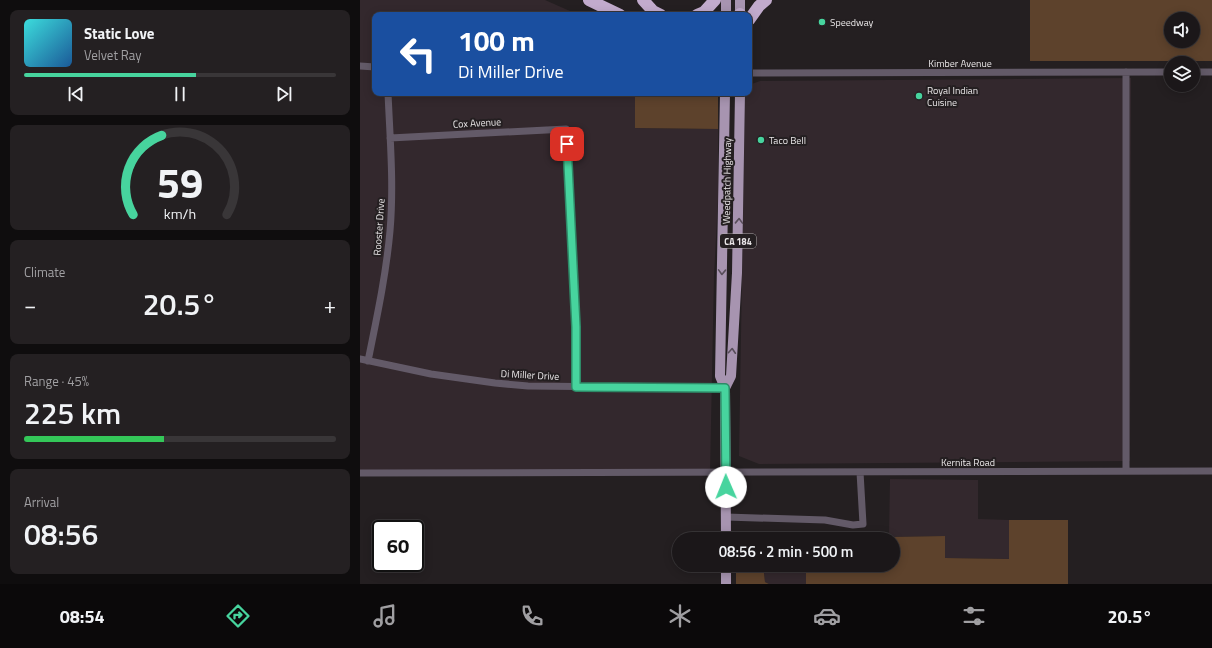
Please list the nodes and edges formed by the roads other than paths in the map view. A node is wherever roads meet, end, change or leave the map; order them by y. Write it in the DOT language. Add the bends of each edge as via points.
graph roads {
  1 [pos="589,0"];
  2 [pos="643,0"];
  3 [pos="715,0"];
  4 [pos="726,0"];
  5 [pos="740,0"];
  6 [pos="766,0"];
  7 [pos="614,12"];
  8 [pos="656,12"];
  9 [pos="704,12"];
  10 [pos="726,12"];
  11 [pos="742,12"];
  12 [pos="749,12"];
  13 [pos="360,66"];
  14 [pos="372,66"];
  15 [pos="1126,72"];
  16 [pos="1164,72"];
  17 [pos="1200,72"];
  18 [pos="1212,72"];
  19 [pos="752,73"];
  20 [pos="388,96"];
  21 [pos="725,96"];
  22 [pos="740,96"];
  23 [pos="390,138"];
  24 [pos="360,359"];
  25 [pos="368,360"];
  26 [pos="576,387"];
  27 [pos="725,388"];
  28 [pos="1126,471"];
  29 [pos="1212,471"];
  30 [pos="725,472"];
  31 [pos="860,472"];
  32 [pos="360,473"];
  33 [pos="726,517"];
  34 [pos="726,532"];
  35 [pos="726,572"];
  36 [pos="726,584"];
  1 -- 7 [label="highway"];
  2 -- 8 [label="highway"];
  3 -- 9 [label="highway"];
  4 -- 10 [label="main road"];
  5 -- 11 [label="main road"];
  6 -- 12 [label="highway"];
  13 -- 14 [label="street"];
  15 -- 16 [label="street, Kimber Avenue"];
  15 -- 19 [label="street, Kimber Avenue"];
  15 -- 28 [label="street"];
  17 -- 18 [label="street"];
  20 -- 23 [label="street, Rooster Drive"];
  21 -- 27 [label="main road, Weedpatch Highway / CA 184, one-way" via="720,376"];
  27 -- 22 [label="main road, Weedpatch Highway / CA 184, one-way" via="730,376 737,273"];
  23 -- 25 [label="street, Rooster Drive" via="392,199 387,260"];
  23 -- 26 [label="street, Cox Avenue" via="566,129 576,327"];
  24 -- 25 [label="street, Di Miller Drive"];
  25 -- 26 [label="street, Di Miller Drive" via="463,379 528,386"];
  26 -- 27 [label="street, Di Miller Drive"];
  27 -- 30 [label="main road, Weedpatch Highway / CA 184"];
  28 -- 29 [label="street, Kernita Road"];
  28 -- 31 [label="street, Kernita Road"];
  30 -- 31 [label="street, Kernita Road"];
  30 -- 32 [label="street, Kernita Road"];
  30 -- 33 [label="main road, Weedpatch Highway / CA 184"];
  31 -- 33 [label="street" via="863,524 853,525 825,520"];
  33 -- 34 [label="main road, Weedpatch Highway / CA 184"];
  35 -- 36 [label="main road"];
}
